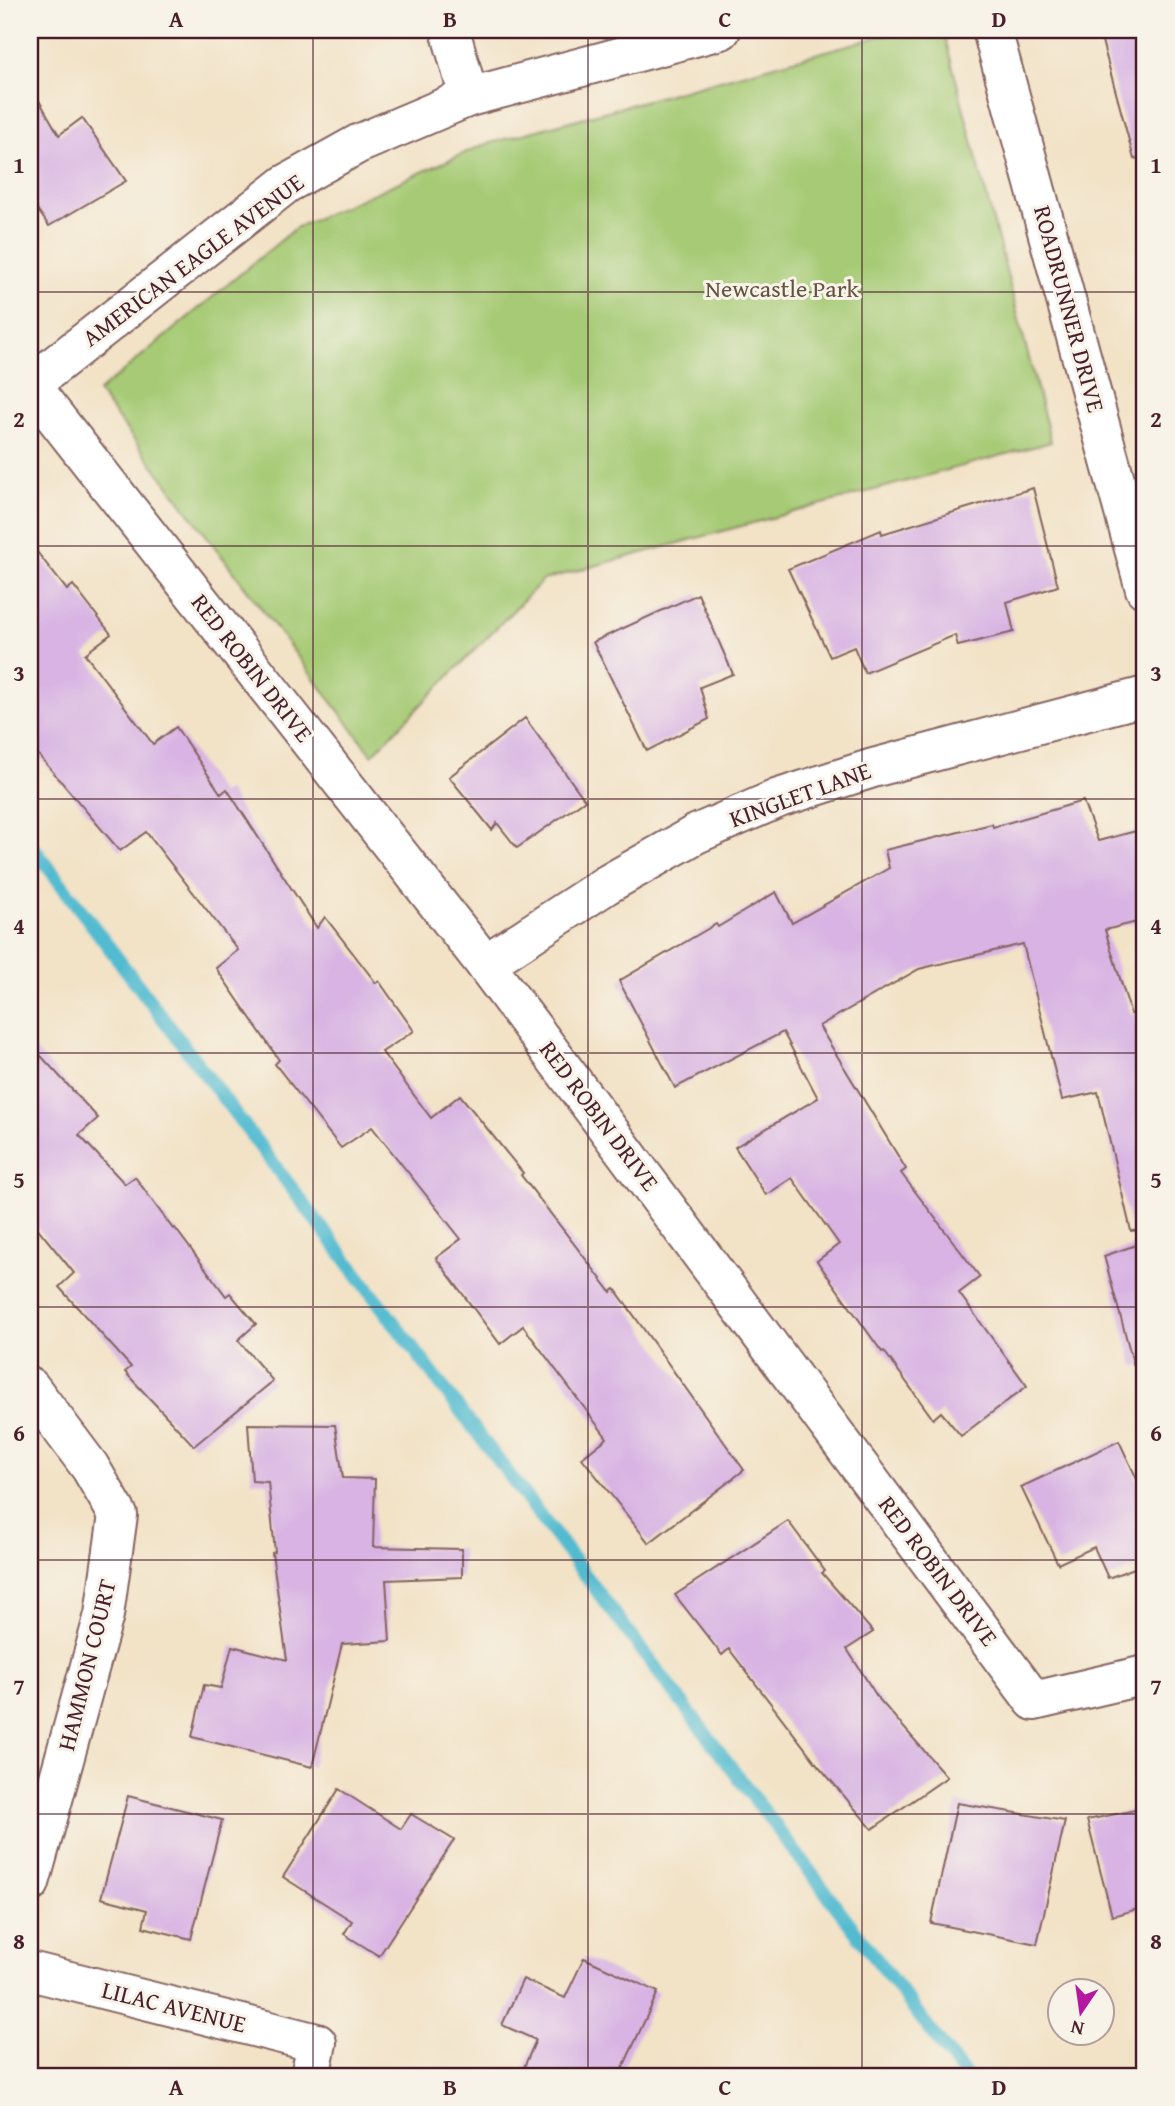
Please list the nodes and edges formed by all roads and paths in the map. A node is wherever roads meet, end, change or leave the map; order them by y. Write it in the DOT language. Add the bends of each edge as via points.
graph roads {
  1 [pos="450,30"];
  2 [pos="721,30"];
  3 [pos="992,30"];
  4 [pos="468,97"];
  5 [pos="30,385"];
  6 [pos="1145,589"];
  7 [pos="1145,696"];
  8 [pos="485,964"];
  9 [pos="30,1387"];
  10 [pos="1145,1675"];
  11 [pos="30,1883"];
  12 [pos="30,1971"];
  13 [pos="314,2060"];
  1 -- 4 [label="street"];
  2 -- 4 [label="street, AMERICAN EAGLE AVENUE"];
  3 -- 6 [label="street, ROADRUNNER DRIVE"];
  4 -- 5 [label="street, AMERICAN EAGLE AVENUE" via="358,144 286,184"];
  5 -- 8 [label="street, RED ROBIN DRIVE"];
  7 -- 8 [label="street, KINGLET LANE" via="873,768 779,798 696,834"];
  8 -- 10 [label="street, RED ROBIN DRIVE" via="1034,1701"];
  9 -- 11 [label="street, HAMMON COURT" via="90,1467 118,1515 104,1615"];
  12 -- 13 [label="street, LILAC AVENUE"];
}
